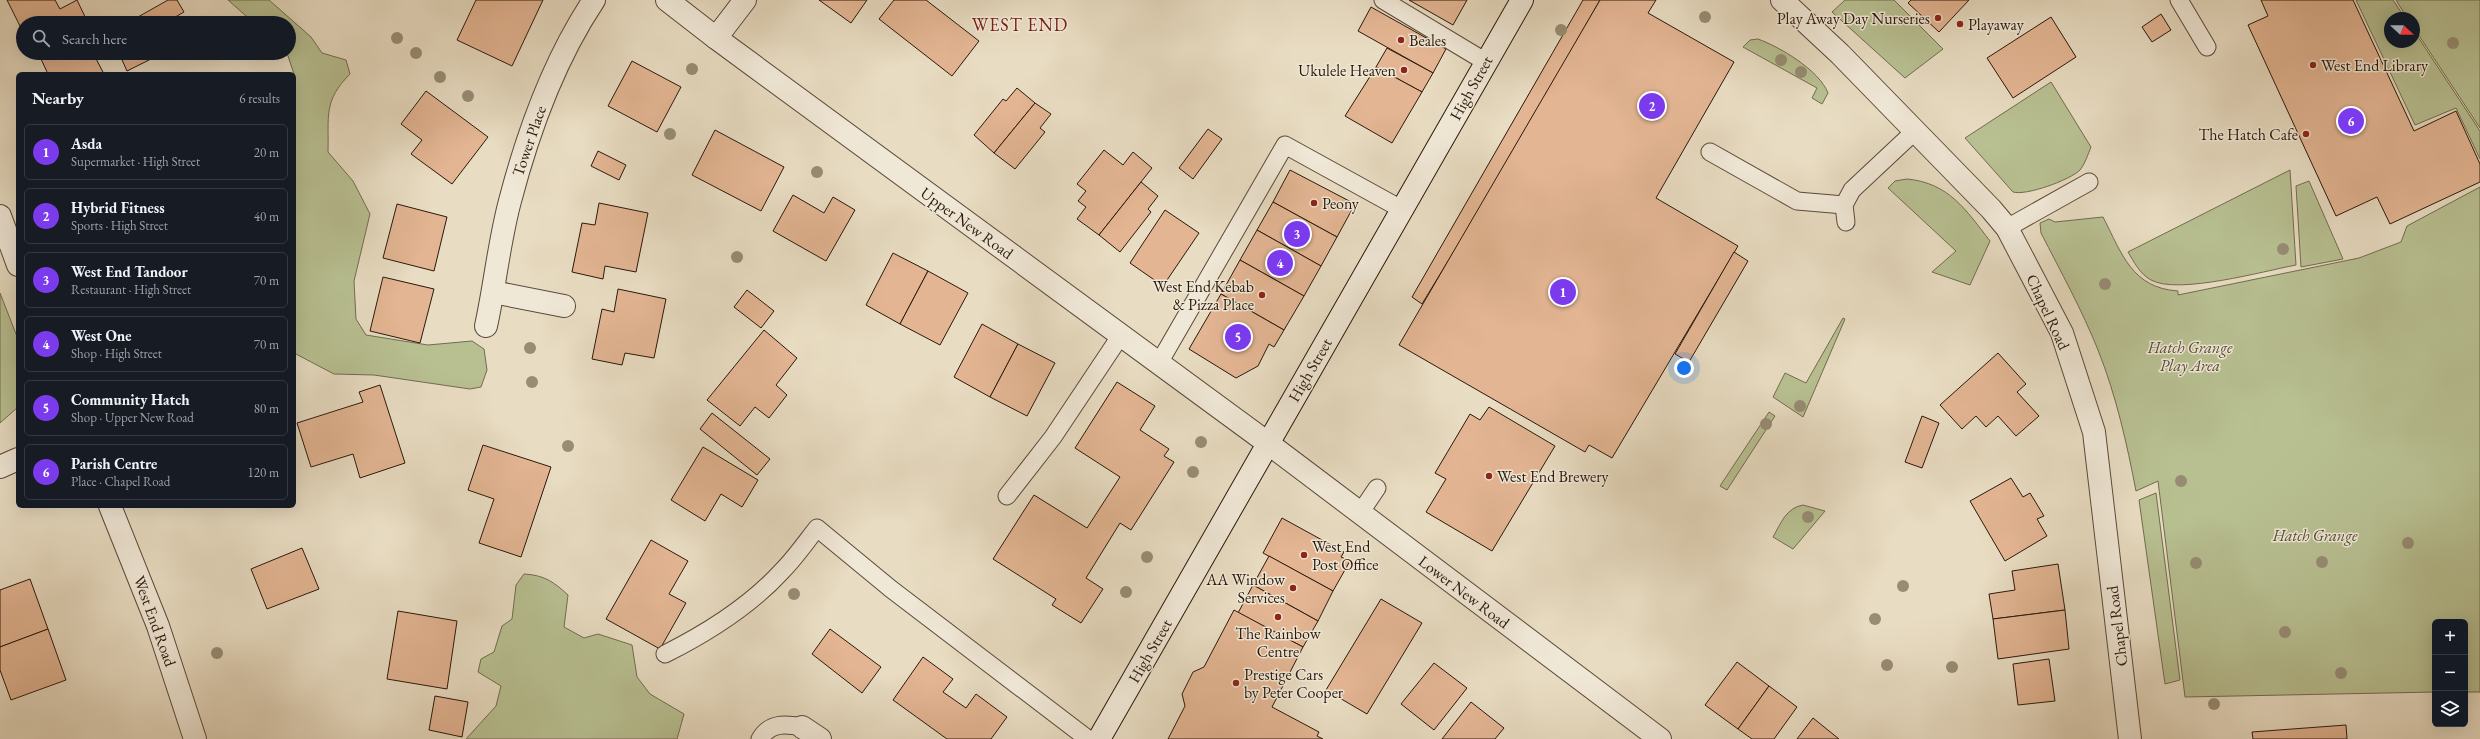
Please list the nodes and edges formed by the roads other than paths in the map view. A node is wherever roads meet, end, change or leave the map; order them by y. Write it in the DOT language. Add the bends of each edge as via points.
graph roads {
  1 [pos="594,0"];
  2 [pos="667,0"];
  3 [pos="744,0"];
  4 [pos="1383,0"];
  5 [pos="1522,0"];
  6 [pos="1782,0"];
  7 [pos="2179,0"];
  8 [pos="716,38"];
  9 [pos="2207,47"];
  10 [pos="1486,62"];
  11 [pos="1915,131"];
  12 [pos="1710,152"];
  13 [pos="2089,182"];
  14 [pos="1844,205"];
  15 [pos="1403,210"];
  16 [pos="0,216"];
  17 [pos="1846,222"];
  18 [pos="2007,228"];
  19 [pos="16,260"];
  20 [pos="493,292"];
  21 [pos="564,306"];
  22 [pos="486,326"];
  23 [pos="1121,336"];
  24 [pos="1159,363"];
  25 [pos="1269,444"];
  26 [pos="16,460"];
  27 [pos="0,467"];
  28 [pos="1377,488"];
  29 [pos="1008,496"];
  30 [pos="111,508"];
  31 [pos="1360,513"];
  32 [pos="665,654"];
  33 [pos="802,727"];
  34 [pos="195,739"];
  35 [pos="760,739"];
  36 [pos="820,739"];
  37 [pos="1088,739"];
  38 [pos="1099,739"];
  39 [pos="1660,739"];
  40 [pos="2130,739"];
  1 -- 20 [label="street, Tower Place" via="550,82 525,150 509,202"];
  2 -- 8 [label="street, Upper New Road"];
  3 -- 8 [label="street"];
  4 -- 10 [label="lane"];
  5 -- 10 [label="street, High Street"];
  6 -- 11 [label="street, Chapel Road" via="1815,29"];
  7 -- 9 [label="lane"];
  8 -- 23 [label="street, Upper New Road"];
  10 -- 15 [label="street, High Street"];
  11 -- 14 [label="lane" via="1852,190"];
  11 -- 18 [label="street, Chapel Road" via="1961,176"];
  12 -- 14 [label="lane" via="1796,201"];
  13 -- 18 [label="lane"];
  14 -- 17 [label="lane"];
  15 -- 24 [label="lane" via="1285,146"];
  15 -- 25 [label="street, High Street"];
  16 -- 19 [label="street"];
  18 -- 40 [label="street, Chapel Road" via="2062,333 2094,432"];
  20 -- 21 [label="street"];
  20 -- 22 [label="street, Tower Place"];
  23 -- 24 [label="street, Upper New Road"];
  23 -- 29 [label="lane" via="1053,437"];
  24 -- 25 [label="street, Upper New Road"];
  25 -- 31 [label="street, Lower New Road"];
  25 -- 38 [label="street, High Street"];
  26 -- 27 [label="street"];
  28 -- 31 [label="lane"];
  30 -- 34 [label="street, West End Road" via="158,626"];
  31 -- 39 [label="street, Lower New Road"];
  32 -- 37 [label="lane" via="692,641 742,607 782,572 817,528 892,589"];
  33 -- 35 [label="lane" via="782,723 763,733"];
  33 -- 36 [label="street"];
}
